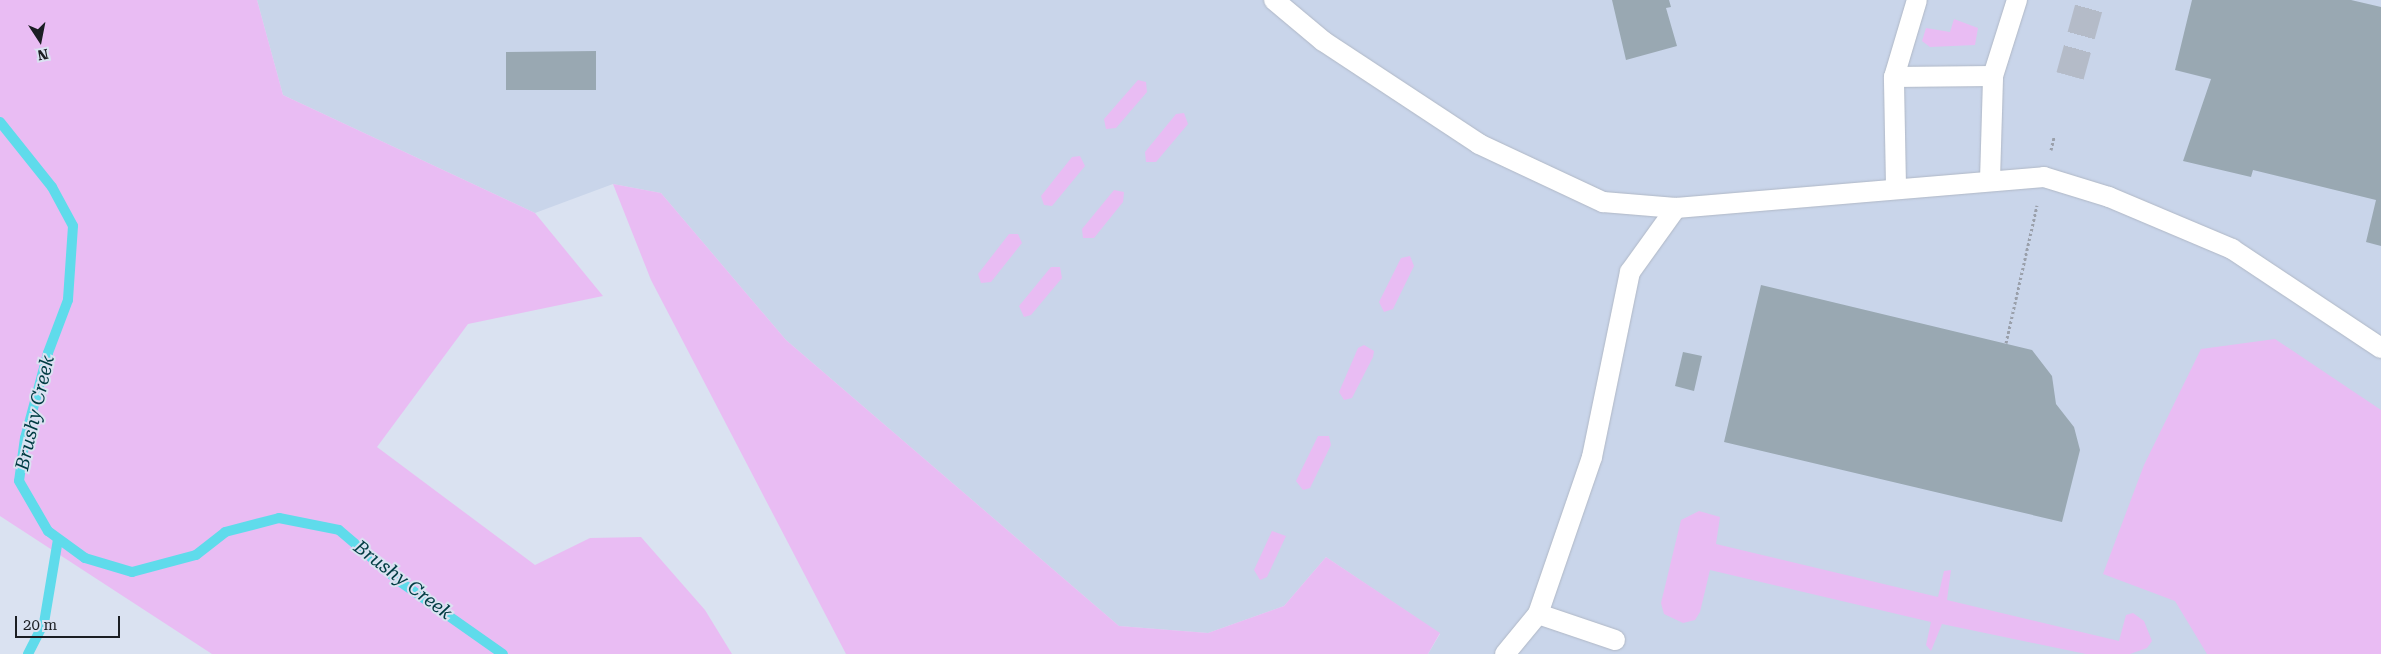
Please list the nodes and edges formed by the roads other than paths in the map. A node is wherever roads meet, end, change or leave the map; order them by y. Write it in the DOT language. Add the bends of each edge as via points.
graph roads {
  1 [pos="1274,0"];
  2 [pos="1917,0"];
  3 [pos="2017,0"];
  4 [pos="1993,76"];
  5 [pos="1894,77"];
  6 [pos="1990,180"];
  7 [pos="1896,186"];
  8 [pos="1676,208"];
  9 [pos="2381,348"];
  10 [pos="1538,614"];
  11 [pos="1615,640"];
  12 [pos="1505,654"];
  1 -- 8 [label="lane" via="1322,41 1479,144 1603,202"];
  2 -- 5 [label="lane"];
  3 -- 4 [label="lane"];
  4 -- 5 [label="lane"];
  4 -- 6 [label="lane"];
  5 -- 7 [label="lane"];
  6 -- 7 [label="lane"];
  6 -- 9 [label="lane" via="2044,177 2109,197 2232,249"];
  7 -- 8 [label="lane"];
  8 -- 10 [label="lane" via="1630,272 1592,457"];
  10 -- 11 [label="lane"];
  10 -- 12 [label="lane"];
}
